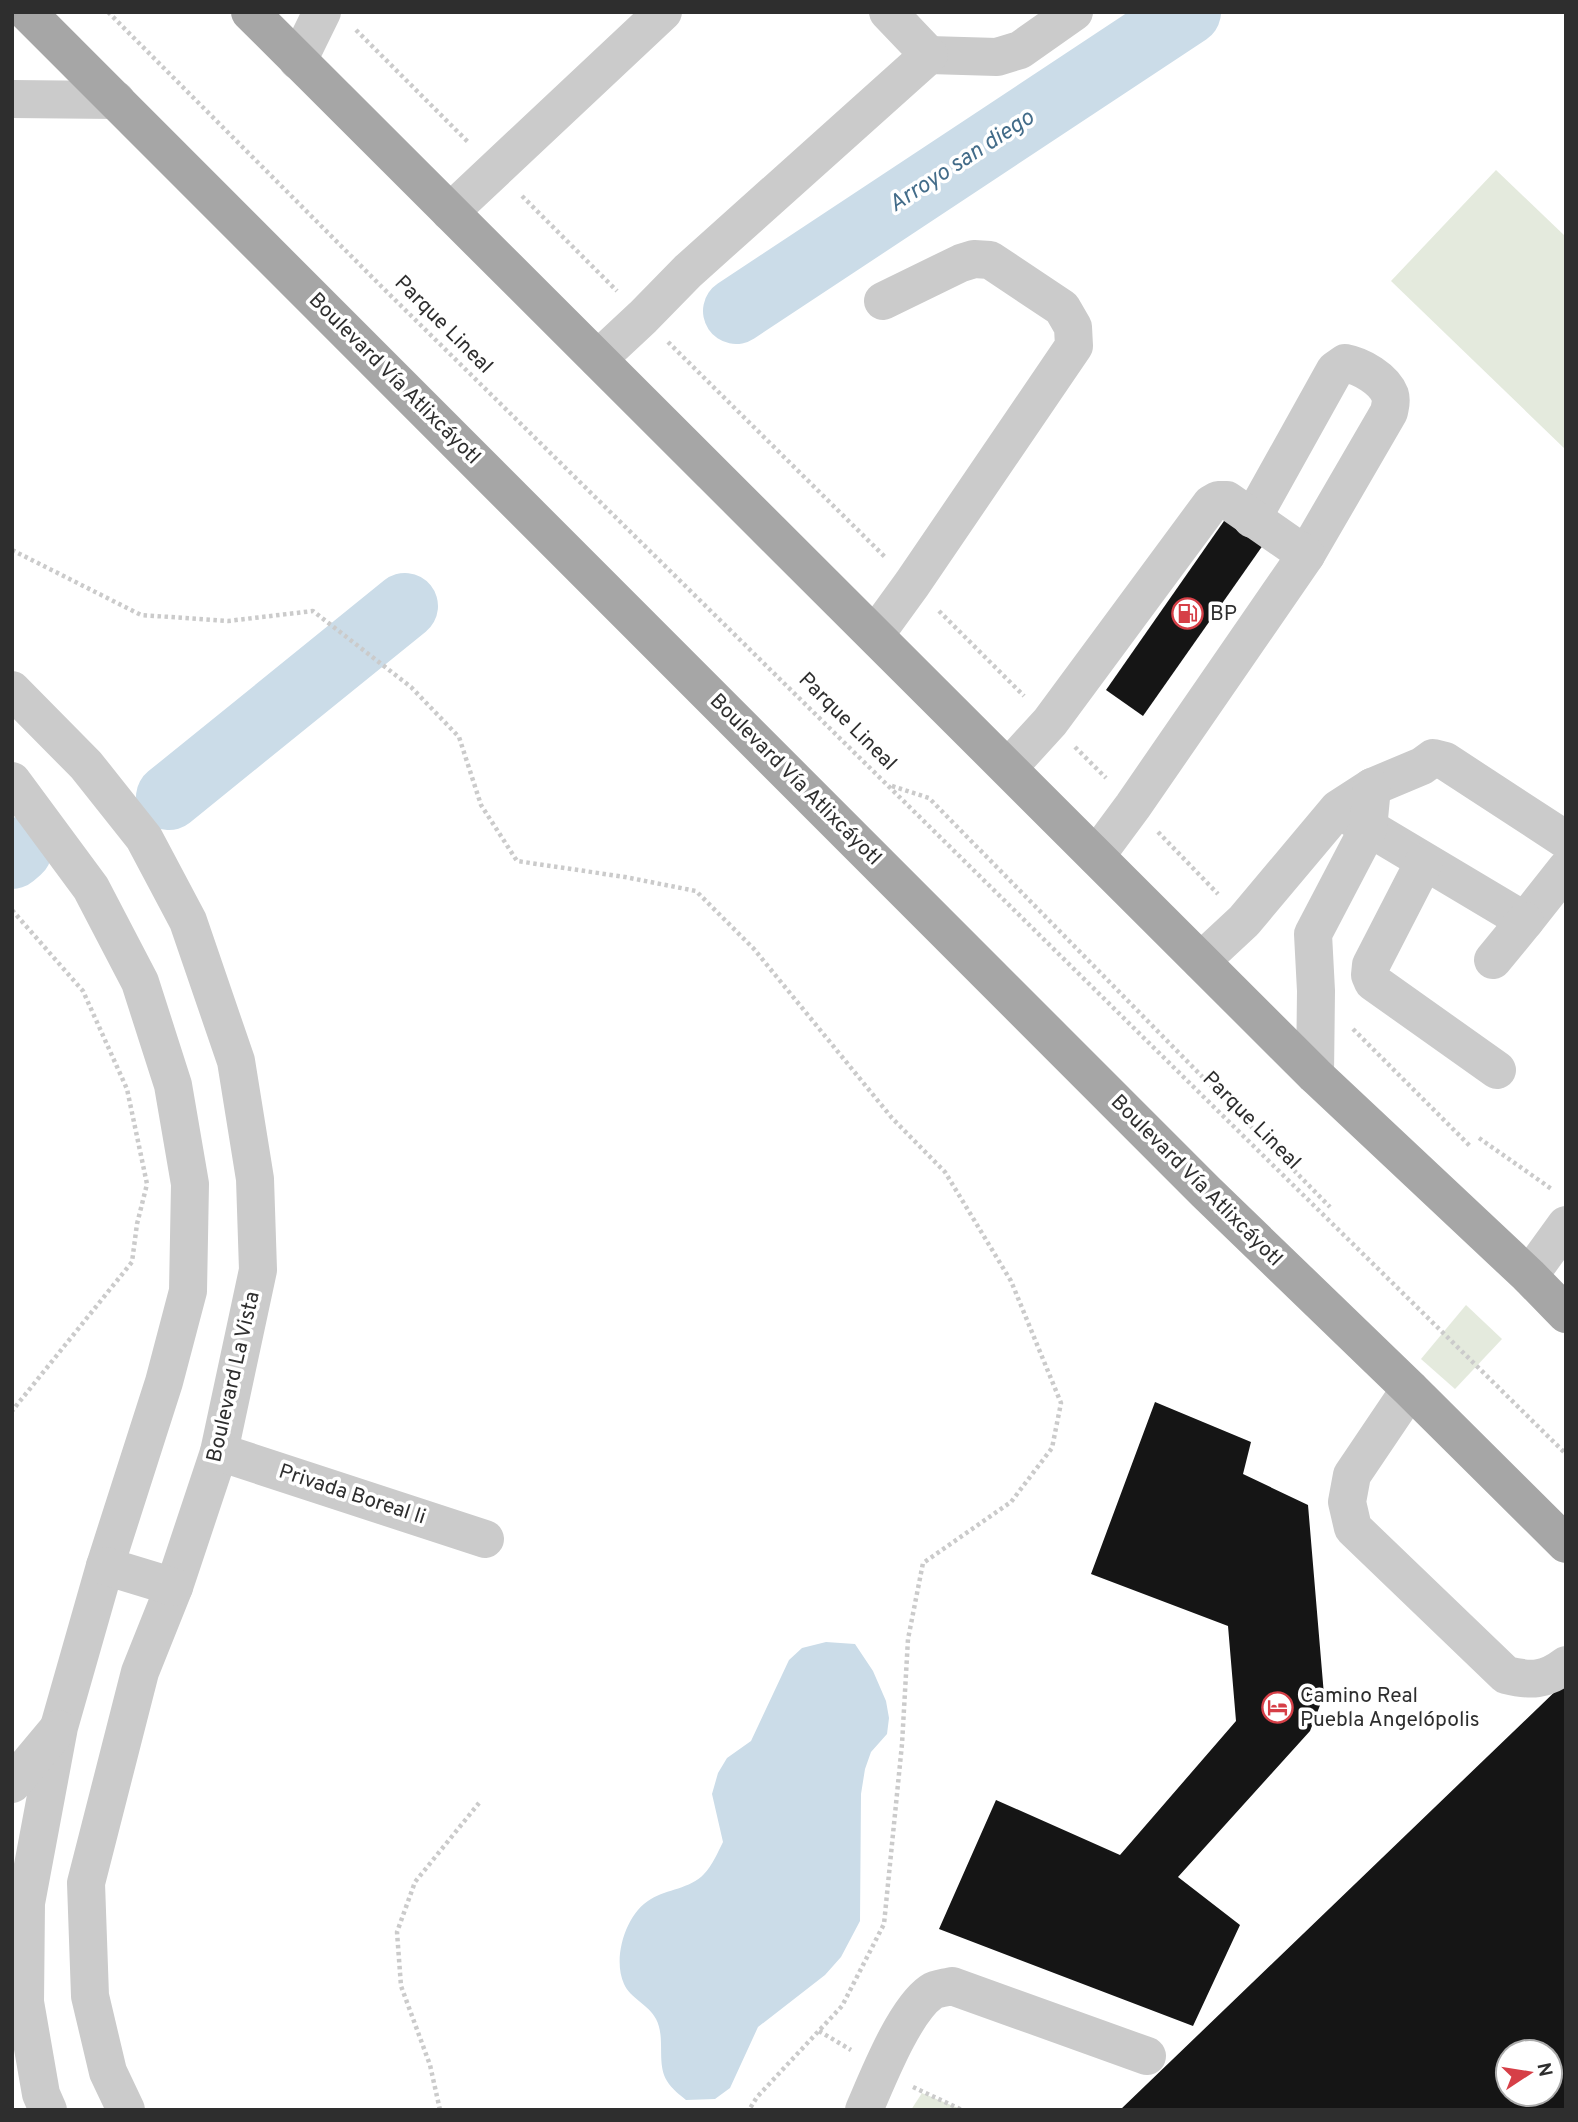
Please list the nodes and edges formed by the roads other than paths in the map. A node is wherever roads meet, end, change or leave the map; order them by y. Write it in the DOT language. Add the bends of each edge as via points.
graph roads {
  1 [pos="27,12"];
  2 [pos="250,12"];
  3 [pos="322,12"];
  4 [pos="663,12"];
  5 [pos="888,12"];
  6 [pos="1074,12"];
  7 [pos="929,55"];
  8 [pos="298,61"];
  9 [pos="12,99"];
  10 [pos="116,100"];
  11 [pos="450,212"];
  12 [pos="883,301"];
  13 [pos="598,359"];
  14 [pos="1252,519"];
  15 [pos="1306,555"];
  16 [pos="874,635"];
  17 [pos="12,690"];
  18 [pos="1008,768"];
  19 [pos="12,781"];
  20 [pos="1353,819"];
  21 [pos="1566,840"];
  22 [pos="1096,856"];
  23 [pos="1424,862"];
  24 [pos="1566,869"];
  25 [pos="1525,921"];
  26 [pos="1201,961"];
  27 [pos="1493,961"];
  28 [pos="1497,1070"];
  29 [pos="1315,1075"];
  30 [pos="1560,1208"];
  31 [pos="1529,1276"];
  32 [pos="1566,1314"];
  33 [pos="1410,1390"];
  34 [pos="219,1452"];
  35 [pos="485,1539"];
  36 [pos="1566,1544"];
  37 [pos="105,1566"];
  38 [pos="174,1587"];
  39 [pos="1566,1665"];
  40 [pos="59,1727"];
  41 [pos="12,1784"];
  42 [pos="19,1901"];
  43 [pos="1147,2056"];
  44 [pos="48,2110"];
  45 [pos="126,2110"];
  46 [pos="864,2110"];
  1 -- 10 [label="main road, Boulevard Vía Atlixcáyotl"];
  2 -- 8 [label="main road"];
  3 -- 8 [label="street"];
  4 -- 11 [label="street"];
  5 -- 7 [label="street"];
  6 -- 7 [label="street" via="1020,50 997,57"];
  7 -- 13 [label="street" via="688,271"];
  8 -- 11 [label="main road"];
  9 -- 10 [label="street"];
  10 -- 33 [label="main road, Boulevard Vía Atlixcáyotl" via="1206,1192"];
  11 -- 13 [label="main road"];
  12 -- 16 [label="street" via="961,263 990,260 1062,308 1073,327 1074,346"];
  13 -- 16 [label="main road"];
  14 -- 15 [label="street"];
  14 -- 15 [label="street" via="1335,370 1345,363 1357,365 1385,386 1391,398 1389,412"];
  14 -- 18 [label="street" via="1227,500 1211,504 1051,722"];
  15 -- 22 [label="street"];
  16 -- 18 [label="main road"];
  17 -- 34 [label="street, Boulevard La Vista" via="86,765 144,838 188,921 236,1061 255,1179 258,1270"];
  18 -- 22 [label="main road"];
  19 -- 37 [label="street" via="91,888 140,982 173,1085 190,1184 188,1291"];
  20 -- 21 [label="street" via="1372,788 1433,758 1445,761"];
  20 -- 23 [label="street"];
  20 -- 26 [label="street"];
  20 -- 29 [label="street" via="1313,934"];
  22 -- 26 [label="main road"];
  23 -- 25 [label="street"];
  23 -- 28 [label="street" via="1370,975 1373,982"];
  24 -- 25 [label="street"];
  25 -- 27 [label="street"];
  26 -- 29 [label="main road"];
  29 -- 31 [label="main road"];
  30 -- 31 [label="street"];
  31 -- 32 [label="main road"];
  33 -- 36 [label="main road, Boulevard Vía Atlixcáyotl"];
  33 -- 39 [label="street" via="1352,1475 1348,1502 1353,1528 1506,1675 1527,1681 1553,1675"];
  34 -- 35 [label="street, Privada Boreal Ii"];
  34 -- 38 [label="street, Boulevard La Vista"];
  37 -- 38 [label="street"];
  37 -- 40 [label="street"];
  38 -- 45 [label="street, Boulevard La Vista" via="140,1672 86,1883 90,1996 108,2072"];
  40 -- 41 [label="street"];
  40 -- 42 [label="street"];
  42 -- 44 [label="street" via="25,2002 41,2094"];
  43 -- 46 [label="street" via="952,1986 934,1990 917,2005"];
}
